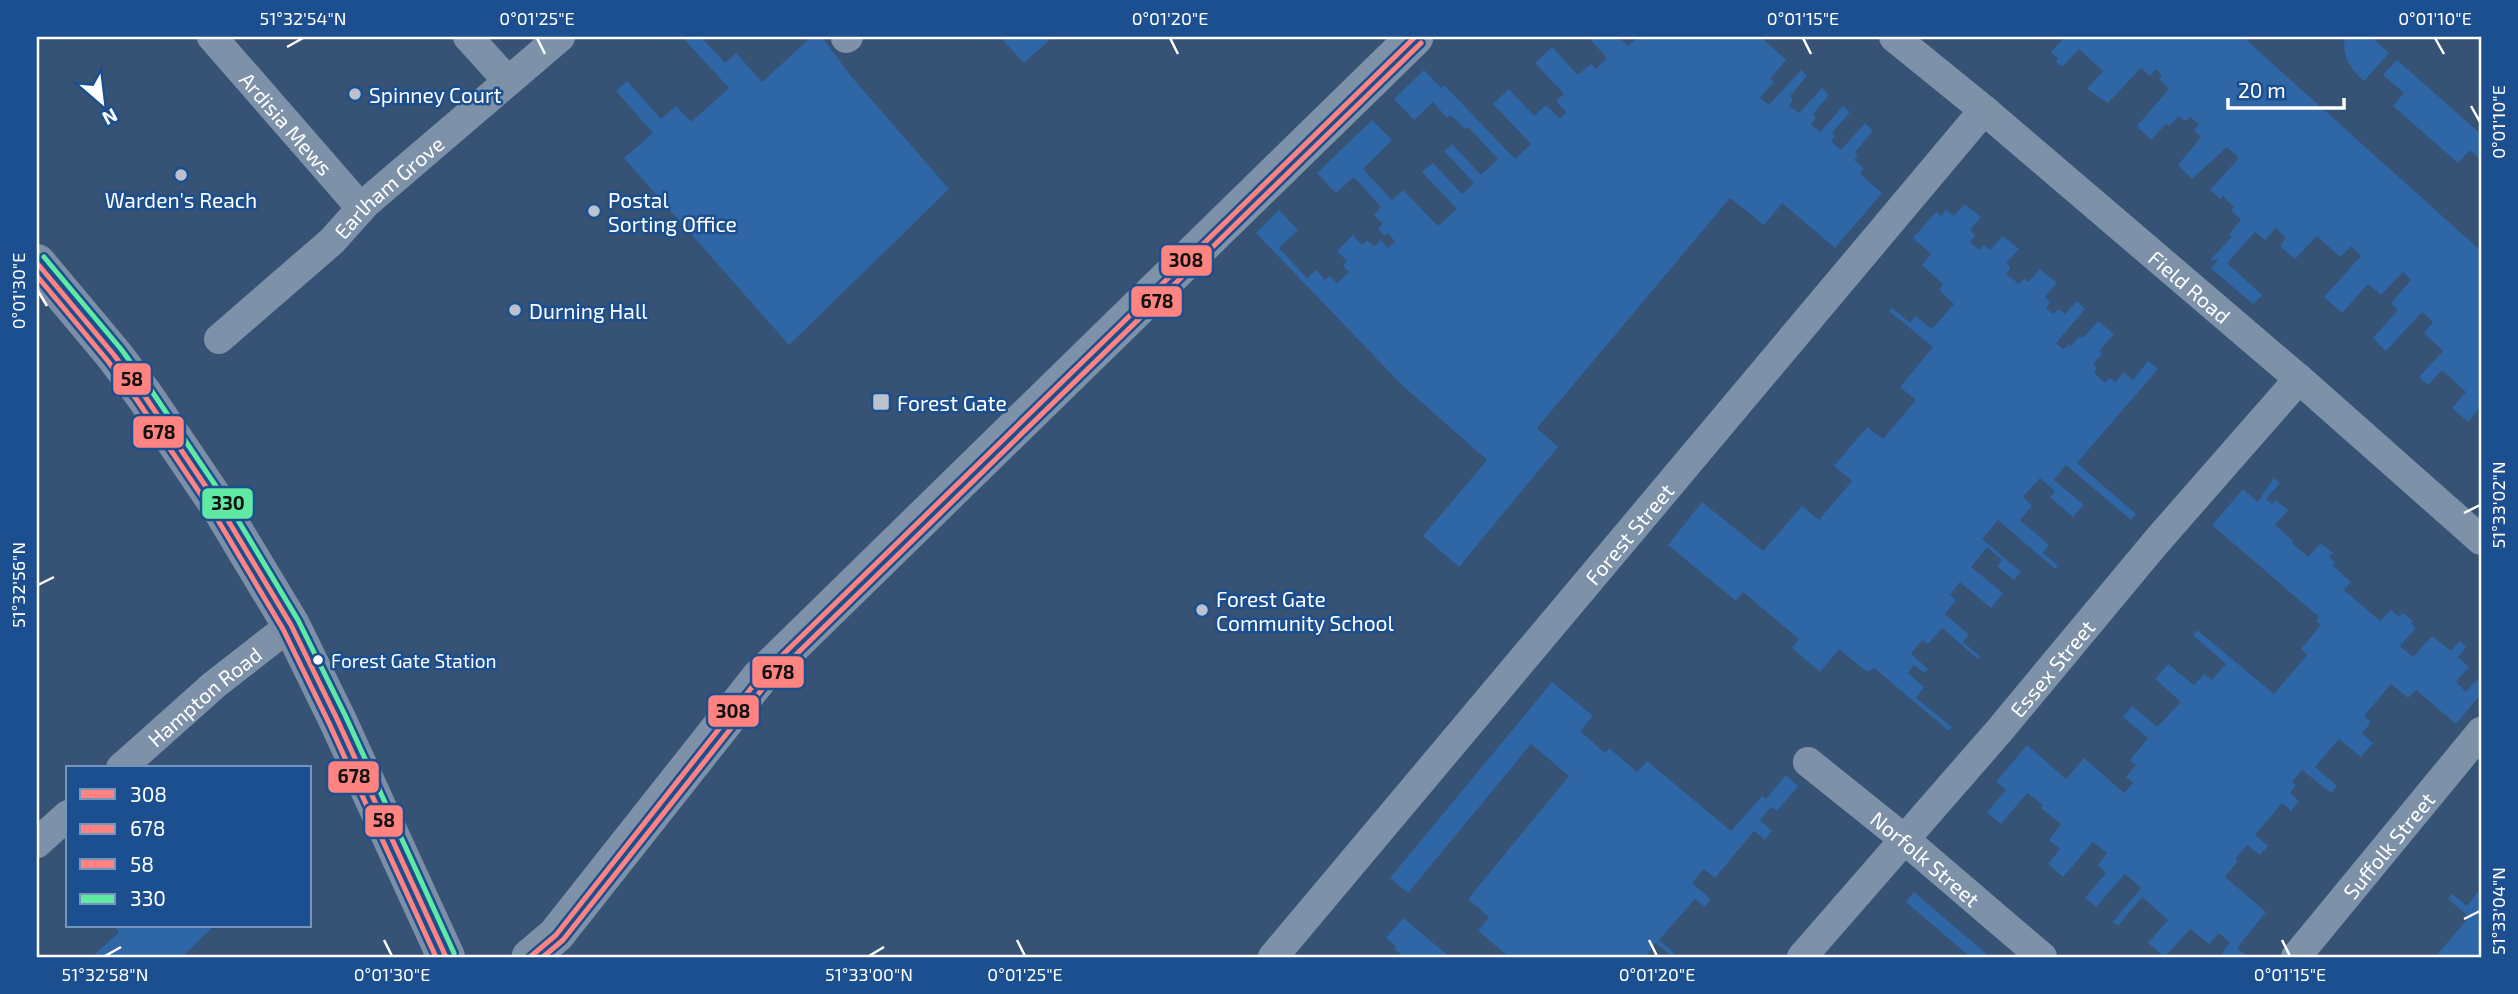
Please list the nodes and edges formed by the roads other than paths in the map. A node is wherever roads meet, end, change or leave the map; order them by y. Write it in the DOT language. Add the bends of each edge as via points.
graph roads {
  1 [pos="212,37"];
  2 [pos="468,37"];
  3 [pos="559,37"];
  4 [pos="1415,37"];
  5 [pos="1894,37"];
  6 [pos="508,81"];
  7 [pos="1984,110"];
  8 [pos="361,208"];
  9 [pos="39,271"];
  10 [pos="219,339"];
  11 [pos="2299,379"];
  12 [pos="2481,540"];
  13 [pos="291,625"];
  14 [pos="2481,732"];
  15 [pos="1808,762"];
  16 [pos="123,766"];
  17 [pos="66,817"];
  18 [pos="1904,839"];
  19 [pos="37,843"];
  20 [pos="446,957"];
  21 [pos="530,957"];
  22 [pos="1273,957"];
  23 [pos="1802,957"];
  24 [pos="2042,957"];
  25 [pos="2296,957"];
  1 -- 8 [label="street, Ardisia Mews"];
  2 -- 6 [label="street"];
  3 -- 6 [label="street, Earlham Grove"];
  4 -- 21 [label="street" via="769,666 556,934"];
  5 -- 7 [label="street, Field Road"];
  6 -- 8 [label="street, Earlham Grove"];
  7 -- 11 [label="street, Field Road"];
  7 -- 22 [label="street, Forest Street"];
  8 -- 10 [label="street, Earlham Grove" via="332,241"];
  9 -- 13 [label="main road" via="144,395 223,512"];
  11 -- 12 [label="street, Field Road"];
  11 -- 18 [label="street, Essex Street"];
  13 -- 16 [label="street, Hampton Road" via="214,685"];
  13 -- 20 [label="main road"];
  14 -- 25 [label="street, Suffolk Street"];
  15 -- 18 [label="street, Norfolk Street"];
  17 -- 19 [label="street"];
  18 -- 23 [label="street, Essex Street"];
  18 -- 24 [label="street, Norfolk Street"];
}
